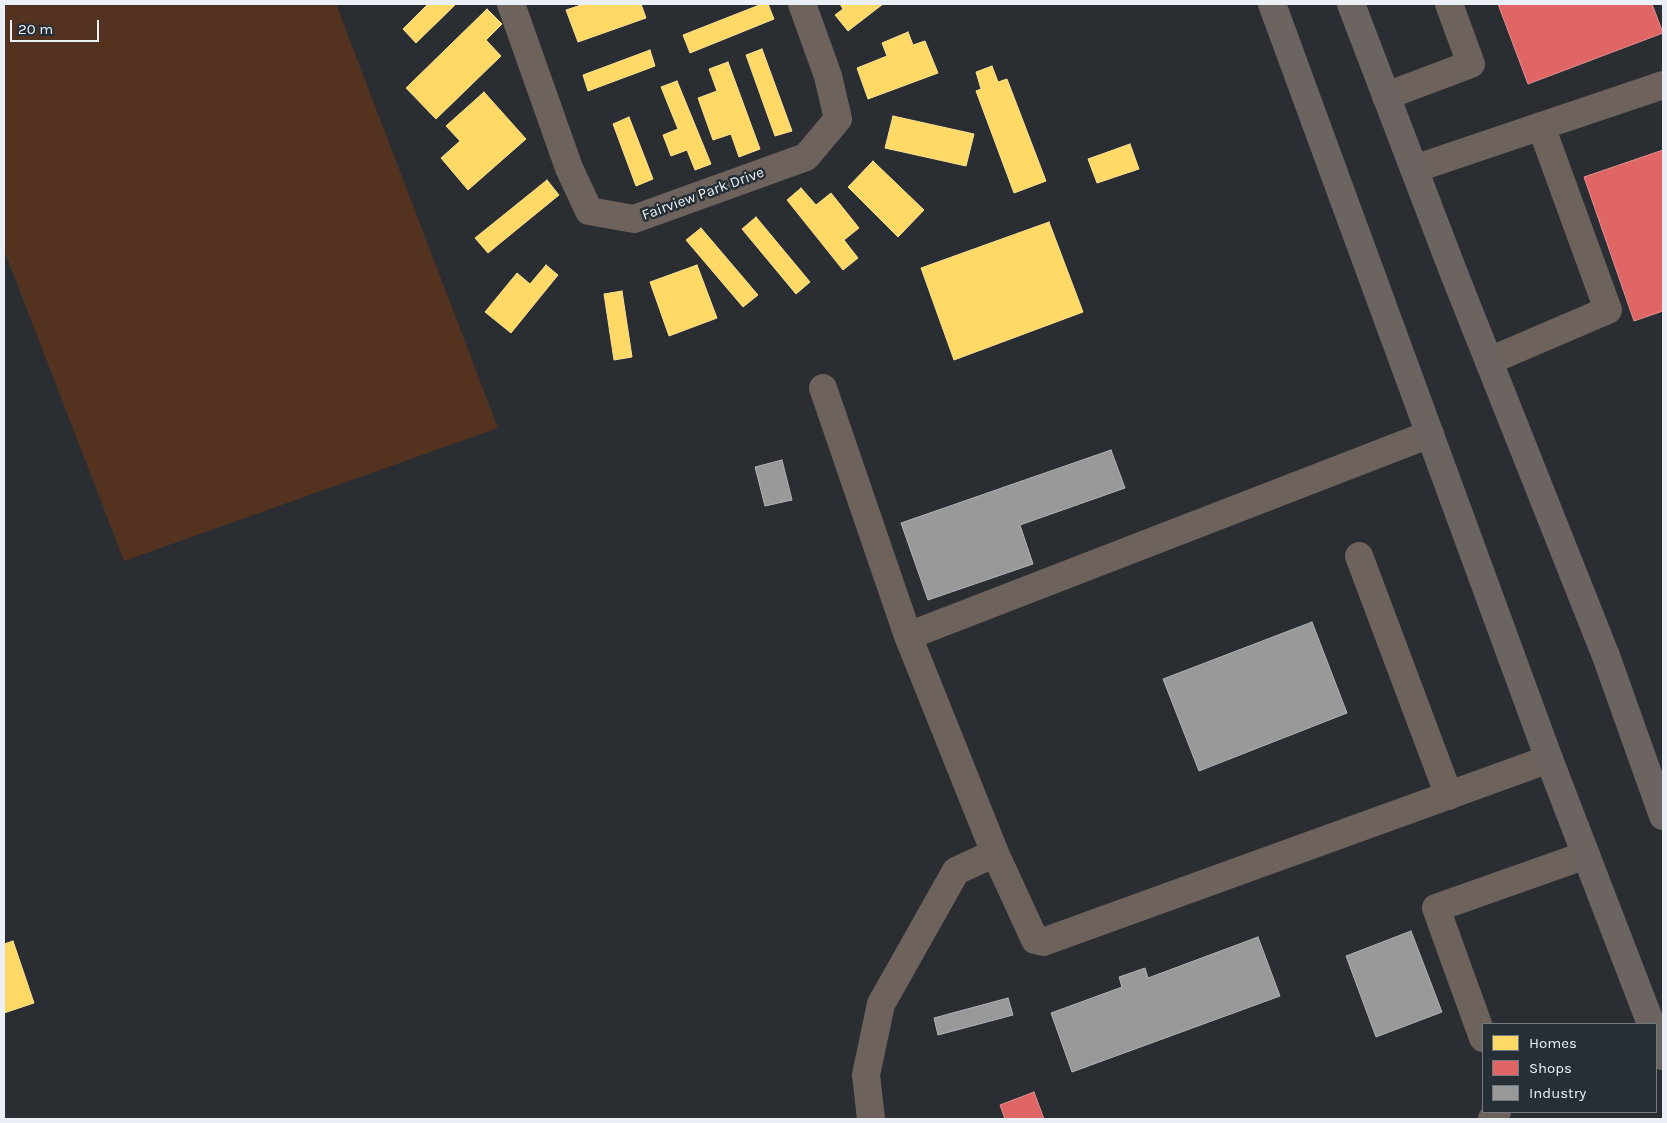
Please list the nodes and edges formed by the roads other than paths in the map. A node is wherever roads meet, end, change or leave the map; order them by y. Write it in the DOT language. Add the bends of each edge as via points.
graph roads {
  1 [pos="511,4"];
  2 [pos="802,4"];
  3 [pos="1272,4"];
  4 [pos="1351,4"];
  5 [pos="1449,4"];
  6 [pos="1663,85"];
  7 [pos="1386,96"];
  8 [pos="1541,126"];
  9 [pos="1414,169"];
  10 [pos="1489,361"];
  11 [pos="823,388"];
  12 [pos="1430,434"];
  13 [pos="1359,556"];
  14 [pos="908,636"];
  15 [pos="1550,760"];
  16 [pos="1449,796"];
  17 [pos="1663,816"];
  18 [pos="995,853"];
  19 [pos="1586,855"];
  20 [pos="1651,1023"];
  21 [pos="1482,1035"];
  22 [pos="1657,1040"];
  23 [pos="1663,1056"];
  24 [pos="871,1119"];
  1 -- 2 [label="street, Fairview Park Drive" via="569,168 589,211 634,219 806,157 838,119 828,76"];
  3 -- 12 [label="main road"];
  4 -- 7 [label="main road"];
  5 -- 7 [label="street" via="1471,64"];
  6 -- 8 [label="street"];
  7 -- 9 [label="main road"];
  8 -- 9 [label="street"];
  8 -- 10 [label="street" via="1608,310"];
  9 -- 10 [label="main road"];
  10 -- 17 [label="main road" via="1606,656"];
  11 -- 14 [label="street"];
  12 -- 14 [label="street"];
  12 -- 15 [label="main road"];
  13 -- 16 [label="street"];
  14 -- 18 [label="street"];
  15 -- 16 [label="street"];
  15 -- 19 [label="main road"];
  16 -- 18 [label="street" via="1043,942 1035,940"];
  18 -- 24 [label="street" via="956,870 881,1004 866,1075"];
  19 -- 20 [label="main road"];
  19 -- 21 [label="street" via="1436,908"];
  22 -- 23 [label="main road"];
}
